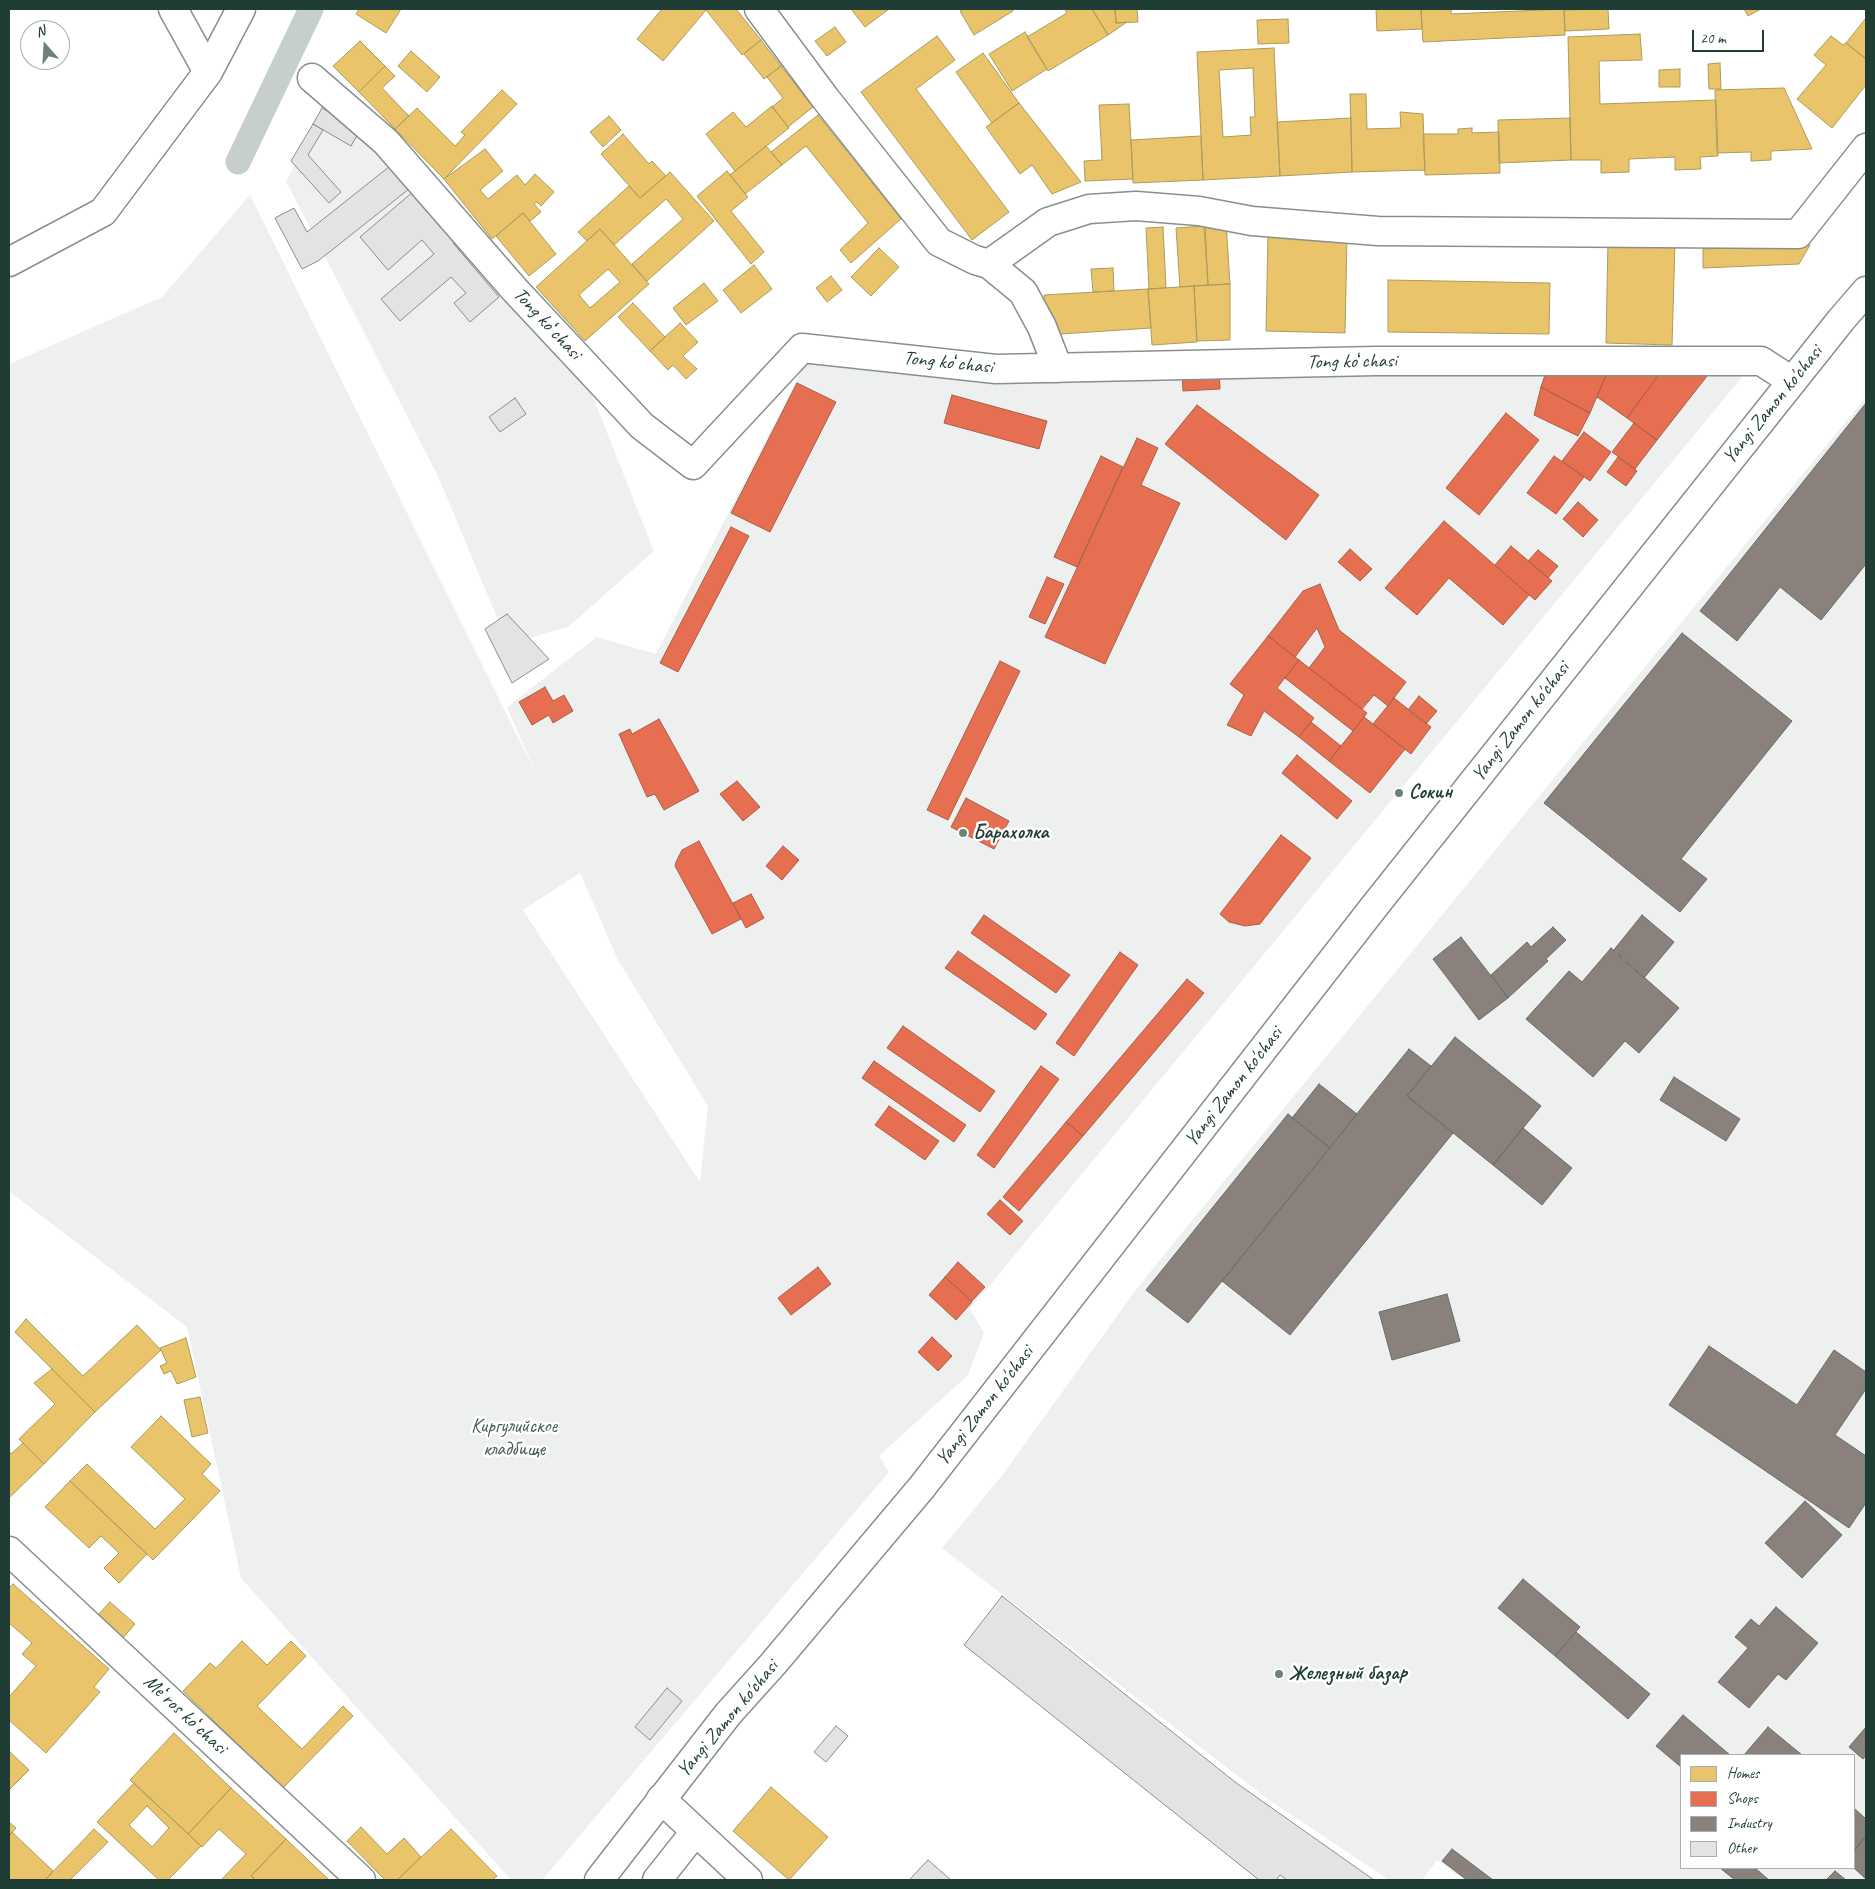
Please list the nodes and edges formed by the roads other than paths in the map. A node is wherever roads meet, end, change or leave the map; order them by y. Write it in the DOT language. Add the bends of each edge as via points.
graph roads {
  1 [pos="173,9"];
  2 [pos="241,9"];
  3 [pos="759,9"];
  4 [pos="208,72"];
  5 [pos="312,78"];
  6 [pos="1866,148"];
  7 [pos="9,262"];
  8 [pos="989,264"];
  9 [pos="1866,292"];
  10 [pos="1058,368"];
  11 [pos="1792,381"];
  12 [pos="9,1551"];
  13 [pos="661,1800"];
  14 [pos="695,1832"];
  15 [pos="361,1880"];
  16 [pos="599,1880"];
  17 [pos="657,1880"];
  18 [pos="748,1880"];
  1 -- 4 [label="street"];
  2 -- 4 [label="street"];
  3 -- 8 [label="street" via="939,242"];
  4 -- 7 [label="street" via="103,212"];
  5 -- 10 [label="street, Tong koʻchasi" via="386,142 515,290 642,426 693,465 802,348 996,369"];
  6 -- 8 [label="street" via="1798,234 1378,231 1252,221 1199,210 1136,206 1089,209 1048,222"];
  8 -- 10 [label="street" via="1023,292 1042,327"];
  9 -- 11 [label="street, Yangi Zamon ko'chasi"];
  10 -- 11 [label="street, Tong koʻchasi" via="1376,361 1761,361"];
  11 -- 13 [label="street, Yangi Zamon ko'chasi" via="1377,903 922,1487 728,1714"];
  12 -- 15 [label="street, Meʻros koʻchasi"];
  13 -- 14 [label="street"];
  13 -- 16 [label="street, Yangi Zamon ko'chasi"];
  14 -- 17 [label="street"];
  14 -- 18 [label="street"];
}
